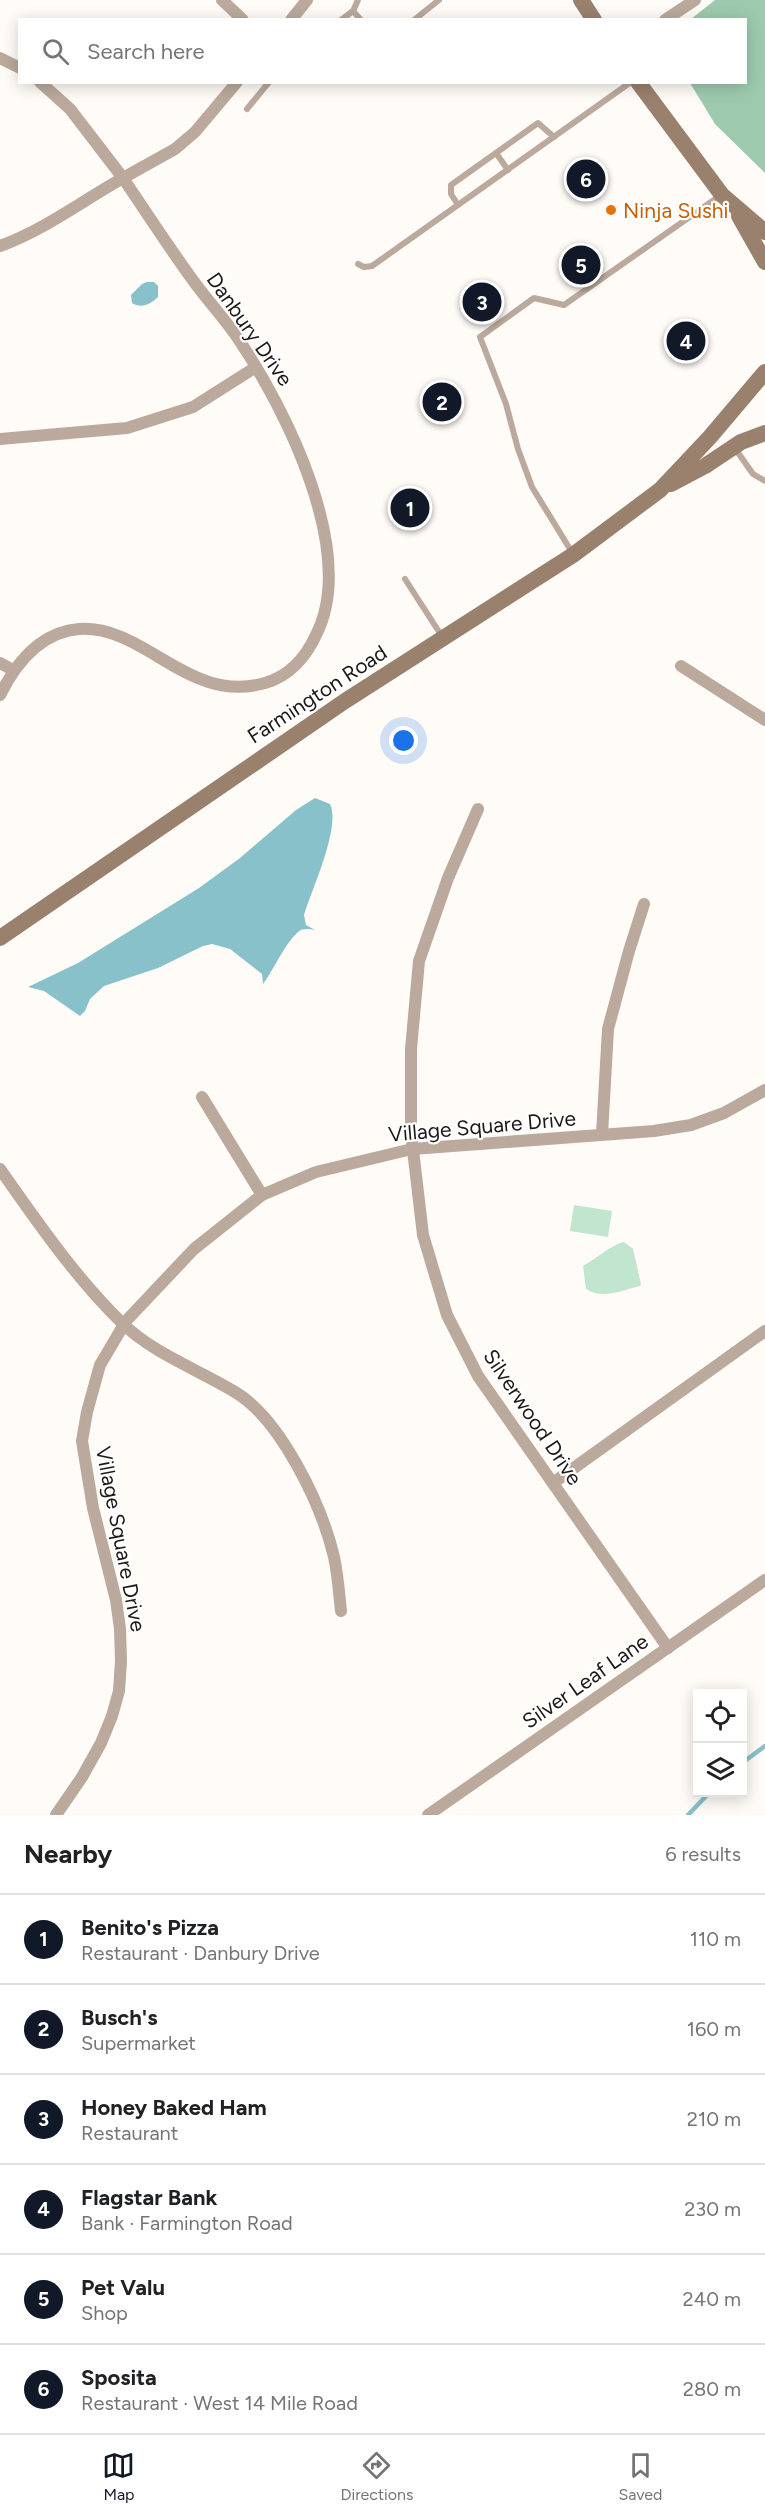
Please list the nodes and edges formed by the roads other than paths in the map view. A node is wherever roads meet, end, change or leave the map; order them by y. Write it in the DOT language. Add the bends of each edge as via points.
graph roads {
  1 [pos="222,0"];
  2 [pos="307,0"];
  3 [pos="358,0"];
  4 [pos="439,0"];
  5 [pos="580,0"];
  6 [pos="695,0"];
  7 [pos="353,12"];
  8 [pos="241,18"];
  9 [pos="293,18"];
  10 [pos="344,18"];
  11 [pos="359,18"];
  12 [pos="416,18"];
  13 [pos="593,18"];
  14 [pos="668,18"];
  15 [pos="0,58"];
  16 [pos="18,67"];
  17 [pos="42,84"];
  18 [pos="235,84"];
  19 [pos="267,84"];
  20 [pos="628,84"];
  21 [pos="639,84"];
  22 [pos="247,109"];
  23 [pos="554,137"];
  24 [pos="496,153"];
  25 [pos="508,170"];
  26 [pos="123,178"];
  27 [pos="722,195"];
  28 [pos="458,205"];
  29 [pos="734,207"];
  30 [pos="765,232"];
  31 [pos="0,246"];
  32 [pos="765,262"];
  33 [pos="358,264"];
  34 [pos="256,367"];
  35 [pos="765,372"];
  36 [pos="765,432"];
  37 [pos="0,439"];
  38 [pos="734,446"];
  39 [pos="765,481"];
  40 [pos="660,490"];
  41 [pos="573,555"];
  42 [pos="405,579"];
  43 [pos="443,639"];
  44 [pos="0,663"];
  45 [pos="681,666"];
  46 [pos="13,670"];
  47 [pos="0,695"];
  48 [pos="765,720"];
  49 [pos="478,809"];
  50 [pos="644,904"];
  51 [pos="0,938"];
  52 [pos="765,1090"];
  53 [pos="202,1097"];
  54 [pos="602,1134"];
  55 [pos="412,1149"];
  56 [pos="0,1169"];
  57 [pos="261,1195"];
  58 [pos="123,1324"];
  59 [pos="765,1332"];
  60 [pos="553,1483"];
  61 [pos="765,1580"];
  62 [pos="341,1611"];
  63 [pos="668,1648"];
  64 [pos="56,1815"];
  65 [pos="428,1815"];
  1 -- 8 [label="street"];
  2 -- 9 [label="street"];
  3 -- 7 [label="lane"];
  4 -- 12 [label="lane"];
  5 -- 13 [label="street"];
  6 -- 14 [label="street"];
  7 -- 10 [label="lane"];
  7 -- 11 [label="lane"];
  15 -- 16 [label="street"];
  17 -- 26 [label="street, Danbury Drive" via="70,109"];
  18 -- 26 [label="street" via="195,132 175,149"];
  19 -- 22 [label="lane"];
  20 -- 23 [label="lane"];
  21 -- 27 [label="street"];
  23 -- 24 [label="lane" via="538,123"];
  23 -- 25 [label="lane"];
  24 -- 25 [label="lane"];
  24 -- 28 [label="lane" via="451,185"];
  25 -- 28 [label="lane"];
  26 -- 31 [label="street" via="46,225"];
  26 -- 34 [label="street, Danbury Drive"];
  27 -- 29 [label="street"];
  27 -- 41 [label="lane" via="564,305 534,298 480,337 532,487"];
  28 -- 33 [label="lane" via="372,266"];
  29 -- 30 [label="street"];
  29 -- 32 [label="street"];
  34 -- 37 [label="street" via="193,406 127,428"];
  34 -- 46 [label="street, Danbury Drive" via="284,415 309,478 328,557 327,605 321,627 302,659 267,683 223,687 203,681 102,630 79,629 45,639"];
  35 -- 40 [label="street, Farmington Road"];
  36 -- 38 [label="street, Farmington Road"];
  38 -- 39 [label="lane" via="753,474"];
  38 -- 40 [label="street, Farmington Road"];
  40 -- 41 [label="street, Farmington Road"];
  41 -- 43 [label="street, Farmington Road"];
  42 -- 43 [label="lane"];
  43 -- 51 [label="street, Farmington Road" via="316,721"];
  44 -- 46 [label="street"];
  45 -- 48 [label="street"];
  46 -- 47 [label="street, Danbury Drive"];
  49 -- 55 [label="street, Silverwood Drive" via="419,961 411,1049"];
  50 -- 54 [label="street" via="608,1029"];
  52 -- 54 [label="street, Village Square Drive" via="724,1113 691,1125"];
  53 -- 57 [label="street"];
  54 -- 55 [label="street, Village Square Drive"];
  55 -- 57 [label="street, Village Square Drive" via="316,1172"];
  55 -- 60 [label="street, Silverwood Drive" via="423,1235 447,1315 477,1376"];
  56 -- 58 [label="street" via="64,1258"];
  57 -- 58 [label="street, Village Square Drive" via="194,1249"];
  58 -- 62 [label="street" via="177,1362 237,1393 268,1422 297,1462 310,1490 334,1557"];
  58 -- 64 [label="street, Village Square Drive" via="100,1365 82,1441 93,1508 118,1610 118,1691 101,1743"];
  59 -- 60 [label="street"];
  60 -- 63 [label="street, Silverwood Drive"];
  61 -- 63 [label="street, Silver Leaf Lane"];
  63 -- 65 [label="street, Silver Leaf Lane"];
}
